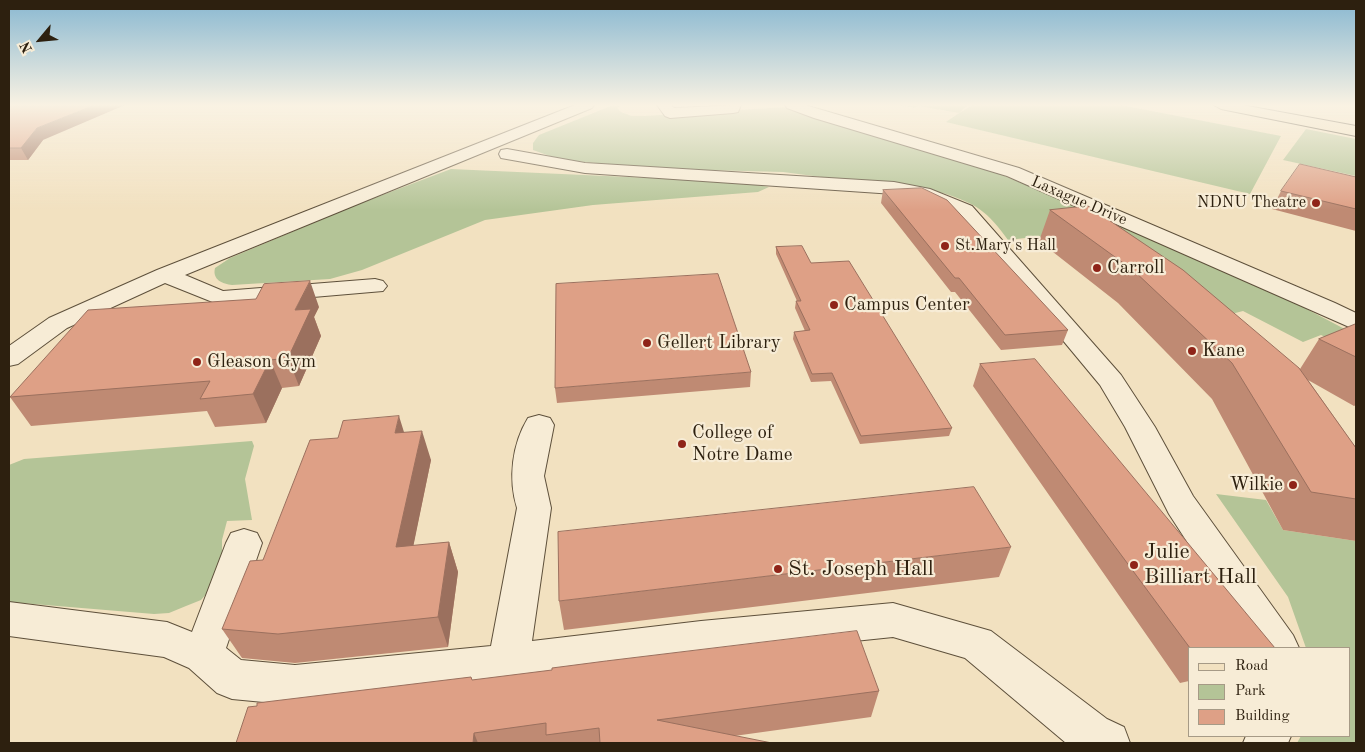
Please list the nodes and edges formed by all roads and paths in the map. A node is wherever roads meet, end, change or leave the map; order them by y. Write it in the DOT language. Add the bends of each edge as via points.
graph roads {
  1 [pos="495,140"];
  2 [pos="525,140"];
  3 [pos="910,140"];
  4 [pos="165,275"];
  5 [pos="375,286"];
  6 [pos="1356,323"];
  7 [pos="9,358"];
  8 [pos="539,425"];
  9 [pos="244,543"];
  10 [pos="9,619"];
  11 [pos="1278,647"];
  12 [pos="203,655"];
  13 [pos="508,664"];
  14 [pos="1097,740"];
  1 -- 4 [label="street"];
  2 -- 11 [label="street" via="507,154 584,168 904,190 923,193 965,210 1111,381 1140,427 1181,505"];
  3 -- 6 [label="street, Laxague Drive" via="970,156 1013,172"];
  4 -- 5 [label="street" via="220,298"];
  4 -- 7 [label="street" via="58,323"];
  8 -- 13 [label="street" via="527,472 527,492 534,508"];
  9 -- 12 [label="street"];
  10 -- 12 [label="street" via="167,640"];
  12 -- 13 [label="street" via="232,679 295,684"];
  13 -- 14 [label="street" via="702,639 893,620 977,644"];
}
